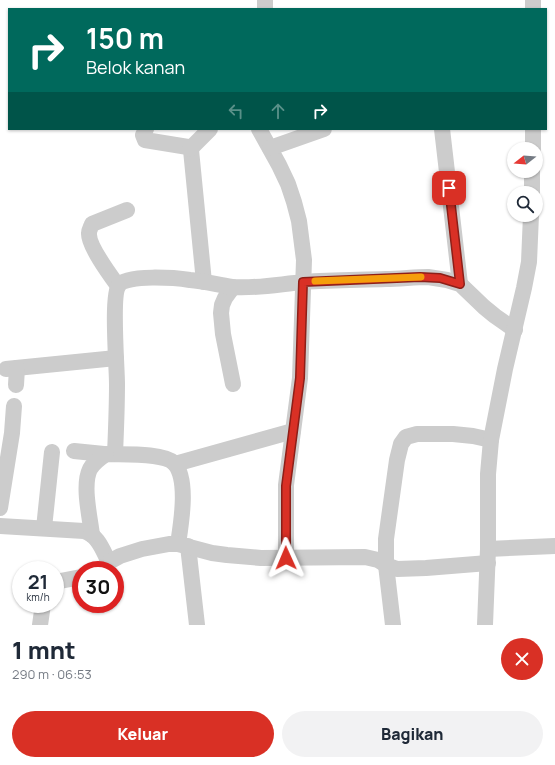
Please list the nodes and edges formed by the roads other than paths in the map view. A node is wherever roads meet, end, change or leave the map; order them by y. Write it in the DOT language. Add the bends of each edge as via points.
graph roads {
  1 [pos="146,130"];
  2 [pos="209,130"];
  3 [pos="260,130"];
  4 [pos="321,130"];
  5 [pos="442,130"];
  6 [pos="533,130"];
  7 [pos="533,142"];
  8 [pos="270,148"];
  9 [pos="190,149"];
  10 [pos="127,210"];
  11 [pos="531,222"];
  12 [pos="204,282"];
  13 [pos="303,282"];
  14 [pos="460,284"];
  15 [pos="118,286"];
  16 [pos="233,287"];
  17 [pos="515,330"];
  18 [pos="116,358"];
  19 [pos="233,384"];
  20 [pos="16,385"];
  21 [pos="14,406"];
  22 [pos="294,431"];
  23 [pos="491,440"];
  24 [pos="74,450"];
  25 [pos="52,452"];
  26 [pos="111,454"];
  27 [pos="175,464"];
  28 [pos="0,508"];
  29 [pos="0,526"];
  30 [pos="44,528"];
  31 [pos="92,535"];
  32 [pos="183,545"];
  33 [pos="555,546"];
  34 [pos="488,556"];
  35 [pos="286,558"];
  36 [pos="104,561"];
  37 [pos="112,561"];
  38 [pos="386,565"];
  39 [pos="42,613"];
  40 [pos="40,625"];
  41 [pos="197,625"];
  42 [pos="392,625"];
  43 [pos="485,625"];
  1 -- 9 [label="street" via="143,135 145,140"];
  2 -- 9 [label="street"];
  3 -- 8 [label="street"];
  4 -- 8 [label="street"];
  5 -- 14 [label="street"];
  6 -- 7 [label="street"];
  8 -- 13 [label="street" via="288,184 297,214 304,260"];
  9 -- 12 [label="street"];
  10 -- 15 [label="street" via="92,224 88,234"];
  11 -- 17 [label="street" via="528,262"];
  12 -- 15 [label="street" via="143,278 130,279"];
  12 -- 16 [label="street"];
  13 -- 14 [label="street" via="420,277 440,278"];
  13 -- 16 [label="street"];
  13 -- 22 [label="street" via="300,378"];
  14 -- 17 [label="street" via="484,307"];
  15 -- 18 [label="street" via="115,305"];
  16 -- 19 [label="street" via="225,298 221,313"];
  17 -- 23 [label="street"];
  18 -- 20 [label="street" via="12,368"];
  18 -- 26 [label="street" via="117,418"];
  21 -- 28 [label="street"];
  22 -- 27 [label="street"];
  22 -- 35 [label="street" via="286,486"];
  23 -- 34 [label="street" via="488,474"];
  23 -- 38 [label="street" via="453,434 417,434 404,439 399,448 393,487 386,539"];
  24 -- 26 [label="street"];
  25 -- 30 [label="street"];
  26 -- 27 [label="street" via="160,457"];
  26 -- 31 [label="street" via="94,463 87,476"];
  27 -- 32 [label="street" via="180,474 183,495"];
  29 -- 30 [label="street"];
  30 -- 31 [label="street" via="80,530"];
  31 -- 36 [label="street" via="98,542"];
  32 -- 35 [label="street" via="239,557"];
  32 -- 37 [label="street" via="169,544 142,549"];
  32 -- 41 [label="street"];
  33 -- 34 [label="street"];
  34 -- 38 [label="street" via="426,568 402,569"];
  34 -- 43 [label="street"];
  35 -- 38 [label="street" via="365,557"];
  38 -- 42 [label="street"];
  39 -- 40 [label="street"];
}
